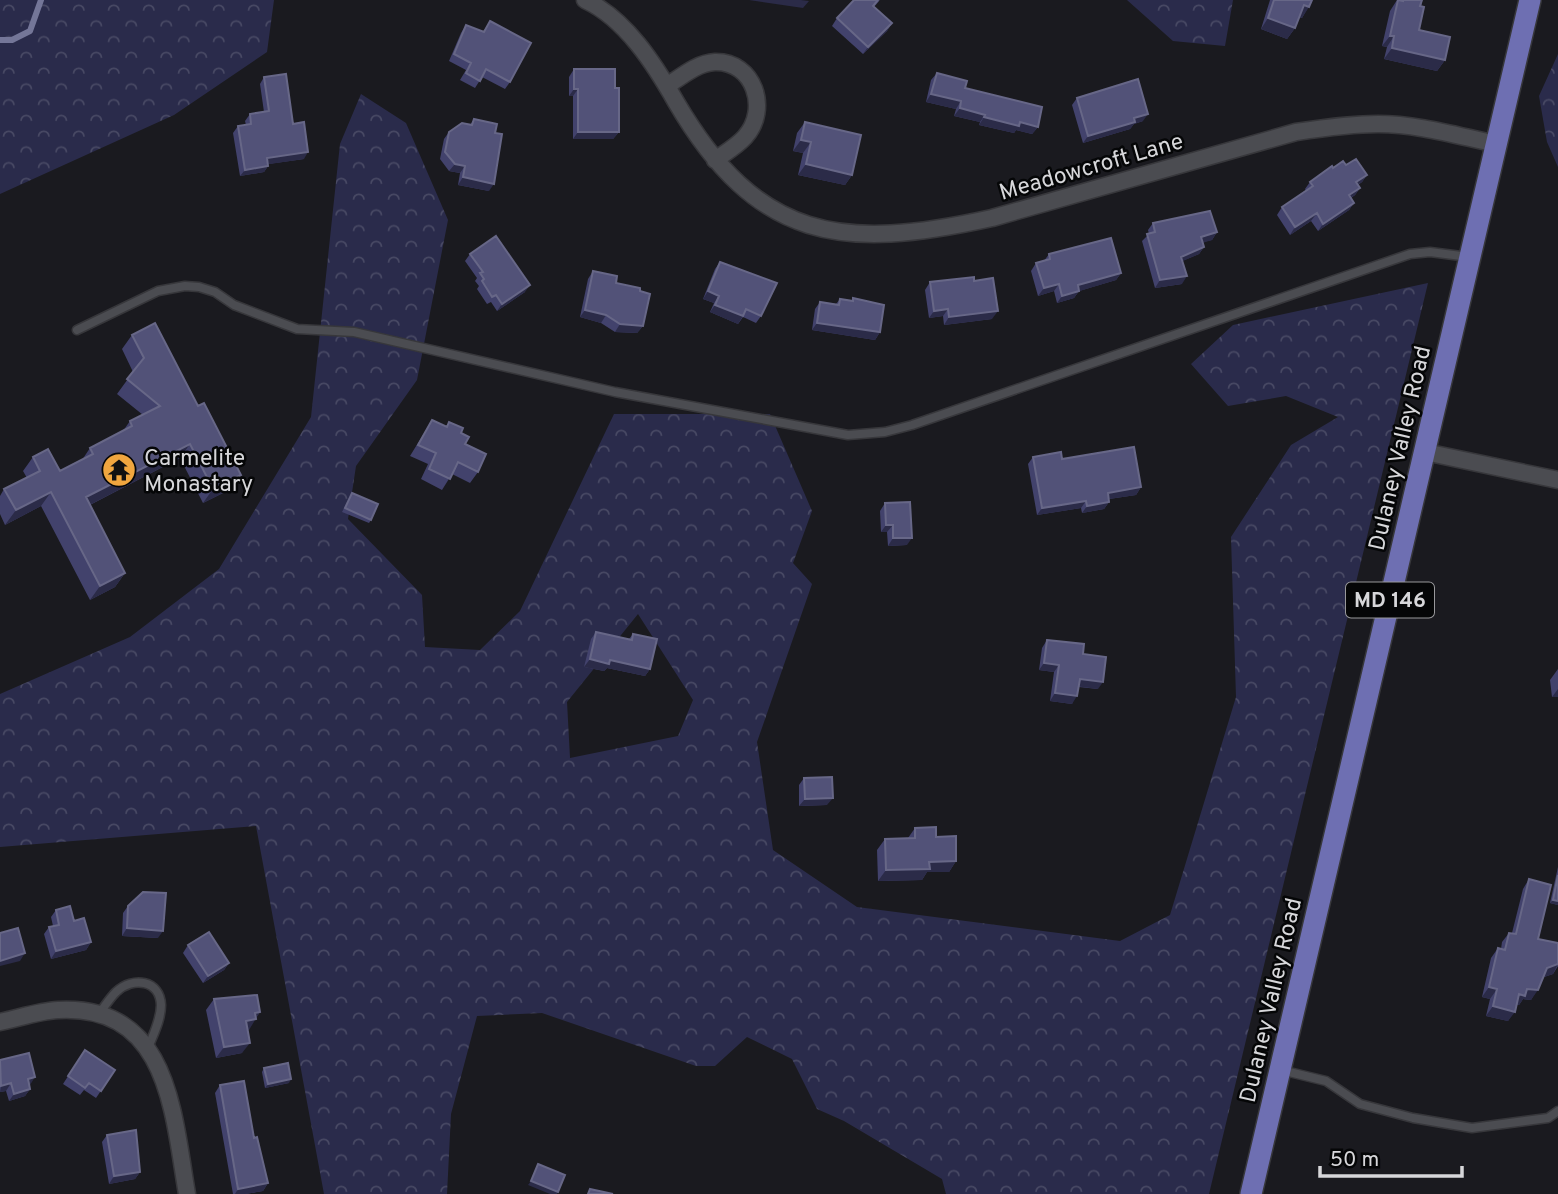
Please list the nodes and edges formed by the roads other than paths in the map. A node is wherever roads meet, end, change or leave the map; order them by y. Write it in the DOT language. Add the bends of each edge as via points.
graph roads {
  1 [pos="585,0"];
  2 [pos="1530,0"];
  3 [pos="667,86"];
  4 [pos="1497,144"];
  5 [pos="715,160"];
  6 [pos="1472,257"];
  7 [pos="77,330"];
  8 [pos="1425,452"];
  9 [pos="1558,480"];
  10 [pos="99,1014"];
  11 [pos="0,1023"];
  12 [pos="148,1048"];
  13 [pos="1281,1070"];
  14 [pos="1558,1111"];
  15 [pos="187,1194"];
  16 [pos="1251,1194"];
  1 -- 3 [label="street, Meadowcroft Lane" via="618,23"];
  2 -- 4 [label="main road, Dulaney Valley Road / MD 146"];
  3 -- 5 [label="street, Meadowcroft Lane"];
  3 -- 5 [label="street" via="698,65 715,62 733,65 754,86 759,103 755,119 746,136"];
  4 -- 5 [label="street, Meadowcroft Lane" via="1379,124 1296,132 992,218 903,234 837,231 797,222 767,208"];
  4 -- 6 [label="main road, Dulaney Valley Road / MD 146"];
  6 -- 7 [label="lane" via="1410,254 912,425 848,435 615,392 354,332 297,330 199,287 158,291"];
  6 -- 8 [label="main road, Dulaney Valley Road / MD 146"];
  8 -- 9 [label="street"];
  8 -- 13 [label="main road, Dulaney Valley Road / MD 146"];
  10 -- 11 [label="street" via="55,1010"];
  10 -- 12 [label="street" via="134,1032"];
  10 -- 12 [label="lane" via="125,986 135,982 153,986 159,993 160,1016"];
  12 -- 15 [label="street" via="171,1100"];
  13 -- 14 [label="lane" via="1326,1081 1360,1104 1472,1128 1548,1118"];
  13 -- 16 [label="main road, Dulaney Valley Road / MD 146"];
}
